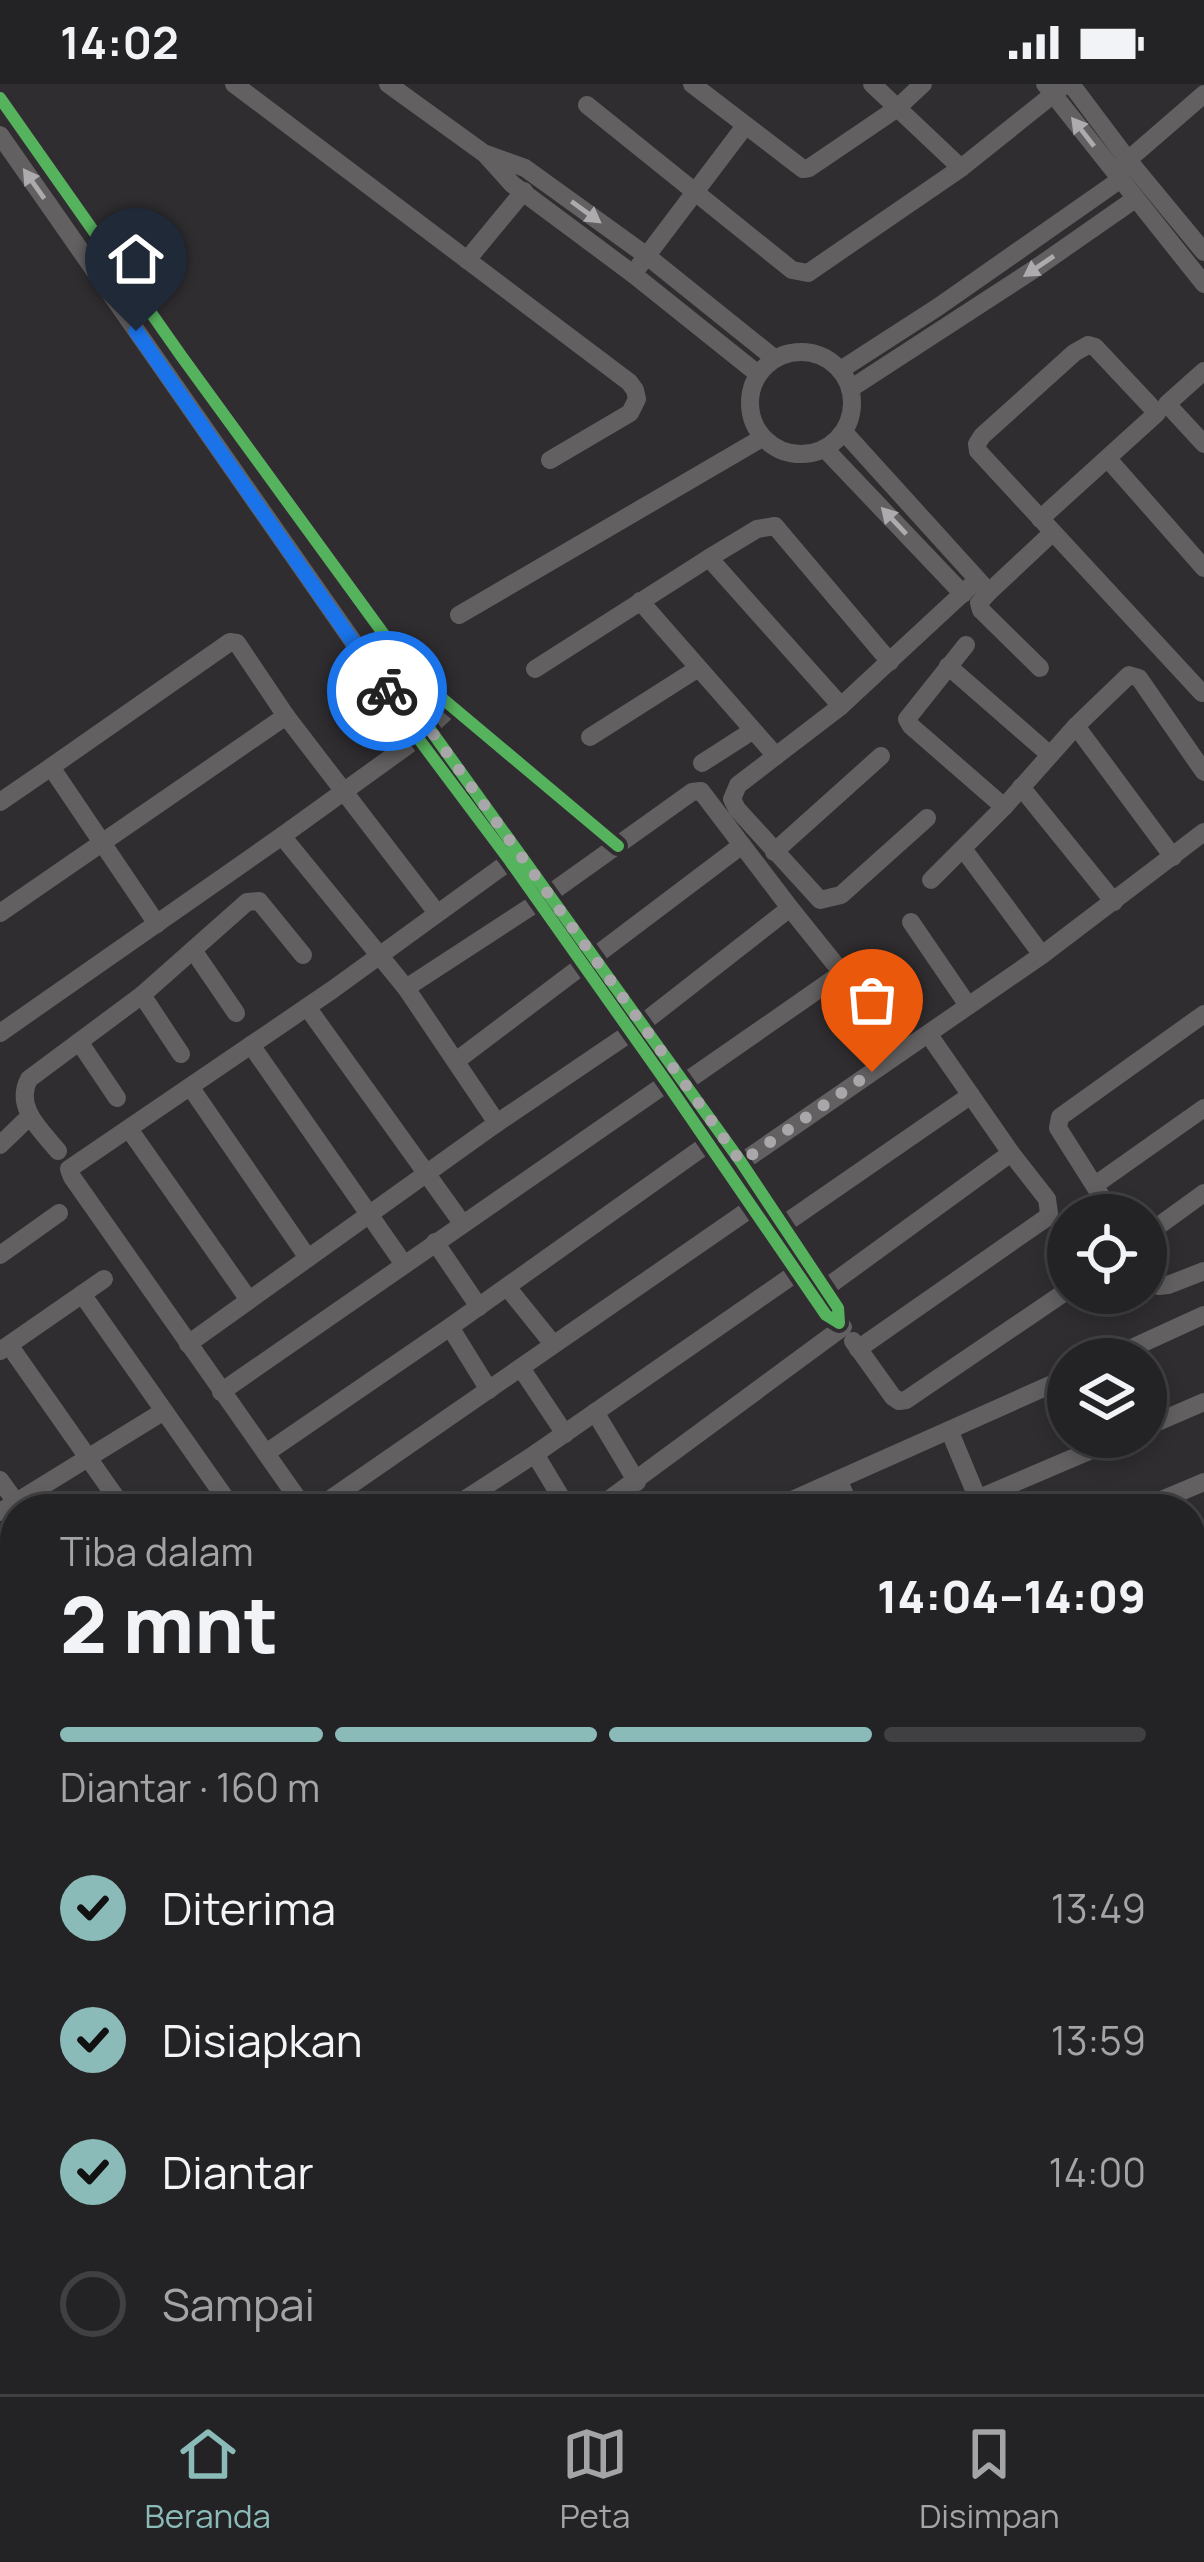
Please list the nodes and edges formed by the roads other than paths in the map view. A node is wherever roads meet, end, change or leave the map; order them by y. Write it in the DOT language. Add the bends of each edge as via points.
graph roads {
  1 [pos="234,84"];
  2 [pos="388,84"];
  3 [pos="692,84"];
  4 [pos="872,84"];
  5 [pos="922,84"];
  6 [pos="1059,87"];
  7 [pos="1204,94"];
  8 [pos="0,98"];
  9 [pos="586,105"];
  10 [pos="896,109"];
  11 [pos="746,127"];
  12 [pos="0,134"];
  13 [pos="485,154"];
  14 [pos="961,168"];
  15 [pos="1121,170"];
  16 [pos="524,191"];
  17 [pos="696,192"];
  18 [pos="1135,199"];
  19 [pos="1204,252"];
  20 [pos="647,256"];
  21 [pos="466,260"];
  22 [pos="633,274"];
  23 [pos="1204,284"];
  24 [pos="182,357"];
  25 [pos="774,358"];
  26 [pos="842,369"];
  27 [pos="164,370"];
  28 [pos="1204,370"];
  29 [pos="758,374"];
  30 [pos="850,389"];
  31 [pos="1162,408"];
  32 [pos="844,432"];
  33 [pos="762,438"];
  34 [pos="1204,444"];
  35 [pos="826,449"];
  36 [pos="1108,459"];
  37 [pos="550,460"];
  38 [pos="1046,526"];
  39 [pos="709,557"];
  40 [pos="1204,568"];
  41 [pos="976,589"];
  42 [pos="640,601"];
  43 [pos="459,615"];
  44 [pos="966,644"];
  45 [pos="890,662"];
  46 [pos="948,666"];
  47 [pos="1040,668"];
  48 [pos="535,669"];
  49 [pos="698,669"];
  50 [pos="412,673"];
  51 [pos="389,693"];
  52 [pos="1202,693"];
  53 [pos="841,706"];
  54 [pos="451,707"];
  55 [pos="286,716"];
  56 [pos="1076,726"];
  57 [pos="752,731"];
  58 [pos="423,733"];
  59 [pos="590,737"];
  60 [pos="1049,754"];
  61 [pos="776,755"];
  62 [pos="881,756"];
  63 [pos="1201,762"];
  64 [pos="702,763"];
  65 [pos="51,767"];
  66 [pos="1021,787"];
  67 [pos="344,792"];
  68 [pos="0,802"];
  69 [pos="1004,807"];
  70 [pos="927,818"];
  71 [pos="1204,832"];
  72 [pos="283,836"];
  73 [pos="102,844"];
  74 [pos="742,845"];
  75 [pos="618,846"];
  76 [pos="964,850"];
  77 [pos="774,852"];
  78 [pos="1173,857"];
  79 [pos="510,861"];
  80 [pos="932,880"];
  81 [pos="544,897"];
  82 [pos="1114,902"];
  83 [pos="790,908"];
  84 [pos="437,913"];
  85 [pos="0,914"];
  86 [pos="911,922"];
  87 [pos="157,924"];
  88 [pos="193,950"];
  89 [pos="304,955"];
  90 [pos="1042,955"];
  91 [pos="380,956"];
  92 [pos="589,963"];
  93 [pos="842,973"];
  94 [pos="406,988"];
  95 [pos="142,995"];
  96 [pos="967,1004"];
  97 [pos="307,1007"];
  98 [pos="236,1013"];
  99 [pos="1204,1014"];
  100 [pos="636,1029"];
  101 [pos="0,1033"];
  102 [pos="929,1035"];
  103 [pos="80,1043"];
  104 [pos="250,1045"];
  105 [pos="904,1050"];
  106 [pos="181,1054"];
  107 [pos="456,1061"];
  108 [pos="675,1086"];
  109 [pos="191,1088"];
  110 [pos="971,1096"];
  111 [pos="117,1098"];
  112 [pos="1204,1108"];
  113 [pos="30,1117"];
  114 [pos="497,1123"];
  115 [pos="129,1129"];
  116 [pos="709,1143"];
  117 [pos="0,1145"];
  118 [pos="58,1151"];
  119 [pos="1011,1153"];
  120 [pos="735,1167"];
  121 [pos="428,1173"];
  122 [pos="1095,1185"];
  123 [pos="1204,1193"];
  124 [pos="1100,1194"];
  125 [pos="752,1207"];
  126 [pos="59,1213"];
  127 [pos="370,1215"];
  128 [pos="1167,1220"];
  129 [pos="462,1222"];
  130 [pos="778,1229"];
  131 [pos="435,1242"];
  132 [pos="0,1256"];
  133 [pos="308,1258"];
  134 [pos="404,1263"];
  135 [pos="1204,1271"];
  136 [pos="796,1273"];
  137 [pos="104,1279"];
  138 [pos="1167,1286"];
  139 [pos="507,1287"];
  140 [pos="819,1293"];
  141 [pos="82,1294"];
  142 [pos="249,1300"];
  143 [pos="1047,1304"];
  144 [pos="479,1307"];
  145 [pos="1204,1315"];
  146 [pos="841,1325"];
  147 [pos="450,1328"];
  148 [pos="1154,1338"];
  149 [pos="188,1344"];
  150 [pos="553,1344"];
  151 [pos="5,1348"];
  152 [pos="859,1348"];
  153 [pos="521,1368"];
  154 [pos="1047,1388"];
  155 [pos="489,1390"];
  156 [pos="221,1392"];
  157 [pos="1204,1402"];
  158 [pos="164,1411"];
  159 [pos="595,1412"];
  160 [pos="1167,1417"];
  161 [pos="950,1432"];
  162 [pos="565,1434"];
  163 [pos="266,1453"];
  164 [pos="536,1454"];
  165 [pos="86,1456"];
  166 [pos="1077,1458"];
  167 [pos="839,1480"];
  168 [pos="637,1481"];
  169 [pos="1204,1482"];
  170 [pos="31,1494"];
  171 [pos="113,1494"];
  172 [pos="222,1494"];
  173 [pos="295,1494"];
  174 [pos="338,1494"];
  175 [pos="473,1494"];
  176 [pos="559,1494"];
  177 [pos="618,1494"];
  178 [pos="807,1494"];
  179 [pos="845,1494"];
  180 [pos="976,1494"];
  181 [pos="1001,1494"];
  182 [pos="1175,1494"];
  1 -- 21 [label="street"];
  2 -- 13 [label="street"];
  3 -- 11 [label="street"];
  4 -- 10 [label="street"];
  5 -- 10 [label="street"];
  6 -- 14 [label="street"];
  6 -- 15 [label="street"];
  7 -- 15 [label="street"];
  8 -- 24 [label="street"];
  9 -- 17 [label="street"];
  10 -- 11 [label="street" via="808,168"];
  10 -- 14 [label="street"];
  11 -- 17 [label="street"];
  27 -- 12 [label="street, one-way"];
  13 -- 16 [label="street"];
  13 -- 20 [label="street, one-way" via="525,168"];
  14 -- 17 [label="street" via="808,273 792,270"];
  15 -- 18 [label="street"];
  15 -- 19 [label="street"];
  15 -- 26 [label="street"];
  16 -- 21 [label="street"];
  16 -- 22 [label="street"];
  17 -- 20 [label="street"];
  18 -- 23 [label="street"];
  18 -- 30 [label="street, one-way"];
  20 -- 22 [label="street"];
  20 -- 25 [label="street"];
  21 -- 37 [label="street" via="635,390 630,412"];
  22 -- 29 [label="street"];
  24 -- 27 [label="street"];
  24 -- 50 [label="street"];
  25 -- 26 [label="street" via="818,354"];
  25 -- 29 [label="street"];
  26 -- 30 [label="street"];
  27 -- 51 [label="street"];
  28 -- 31 [label="street"];
  29 -- 33 [label="street" via="749,395"];
  30 -- 32 [label="street"];
  31 -- 34 [label="street"];
  31 -- 36 [label="street"];
  31 -- 38 [label="street" via="1088,345 982,436 978,451"];
  32 -- 35 [label="street"];
  32 -- 41 [label="street"];
  33 -- 35 [label="street" via="792,454"];
  33 -- 43 [label="street"];
  41 -- 35 [label="street, one-way"];
  36 -- 38 [label="street"];
  36 -- 40 [label="street"];
  38 -- 41 [label="street"];
  38 -- 52 [label="street"];
  39 -- 42 [label="street"];
  39 -- 45 [label="street" via="775,526"];
  39 -- 53 [label="street"];
  41 -- 45 [label="street"];
  41 -- 47 [label="street" via="981,610"];
  42 -- 48 [label="street"];
  42 -- 49 [label="street"];
  44 -- 46 [label="street"];
  45 -- 53 [label="street"];
  46 -- 60 [label="street"];
  46 -- 69 [label="street" via="908,723"];
  49 -- 57 [label="street"];
  49 -- 59 [label="street"];
  50 -- 51 [label="street"];
  50 -- 54 [label="street"];
  51 -- 58 [label="street"];
  53 -- 61 [label="street"];
  54 -- 58 [label="street"];
  54 -- 75 [label="street"];
  55 -- 65 [label="street" via="230,642"];
  55 -- 67 [label="street"];
  55 -- 73 [label="street"];
  56 -- 60 [label="street"];
  56 -- 63 [label="street" via="1135,675"];
  56 -- 78 [label="street"];
  57 -- 61 [label="street"];
  57 -- 64 [label="street"];
  58 -- 67 [label="street"];
  58 -- 79 [label="street"];
  58 -- 81 [label="street"];
  60 -- 66 [label="street"];
  61 -- 77 [label="street" via="738,785 732,800"];
  62 -- 77 [label="street"];
  65 -- 68 [label="street"];
  65 -- 73 [label="street"];
  66 -- 69 [label="street"];
  66 -- 82 [label="street"];
  67 -- 72 [label="street"];
  67 -- 84 [label="street"];
  69 -- 76 [label="street"];
  70 -- 77 [label="street" via="830,899 810,892"];
  71 -- 78 [label="street"];
  72 -- 87 [label="street"];
  72 -- 91 [label="street"];
  73 -- 85 [label="street"];
  73 -- 87 [label="street"];
  74 -- 75 [label="street" via="696,791"];
  74 -- 83 [label="street"];
  74 -- 92 [label="street"];
  75 -- 81 [label="street"];
  76 -- 80 [label="street"];
  76 -- 90 [label="street"];
  78 -- 82 [label="street"];
  79 -- 81 [label="street"];
  79 -- 84 [label="street"];
  81 -- 92 [label="street"];
  81 -- 94 [label="street"];
  82 -- 90 [label="street"];
  83 -- 93 [label="street"];
  83 -- 100 [label="street"];
  84 -- 91 [label="street"];
  86 -- 96 [label="street"];
  87 -- 101 [label="street"];
  88 -- 89 [label="street" via="253,900"];
  88 -- 95 [label="street"];
  88 -- 98 [label="street"];
  90 -- 96 [label="street"];
  91 -- 94 [label="street"];
  91 -- 97 [label="street"];
  92 -- 100 [label="street"];
  92 -- 107 [label="street"];
  93 -- 105 [label="street"];
  93 -- 108 [label="street"];
  94 -- 107 [label="street"];
  95 -- 103 [label="street"];
  95 -- 106 [label="street"];
  96 -- 102 [label="street"];
  97 -- 104 [label="street"];
  97 -- 121 [label="street"];
  99 -- 122 [label="street" via="1060,1117 1058,1128"];
  100 -- 108 [label="street"];
  100 -- 114 [label="street"];
  102 -- 105 [label="street"];
  102 -- 110 [label="street"];
  103 -- 111 [label="street"];
  103 -- 113 [label="street" via="29,1079 23,1101"];
  104 -- 109 [label="street"];
  104 -- 127 [label="street"];
  105 -- 120 [label="street"];
  107 -- 114 [label="street"];
  108 -- 116 [label="street"];
  108 -- 120 [label="street"];
  108 -- 129 [label="street"];
  109 -- 115 [label="street"];
  109 -- 133 [label="street"];
  110 -- 119 [label="street"];
  110 -- 130 [label="street"];
  112 -- 122 [label="street"];
  113 -- 117 [label="street"];
  113 -- 118 [label="street"];
  114 -- 121 [label="street"];
  115 -- 142 [label="street"];
  115 -- 149 [label="street" via="70,1173"];
  116 -- 120 [label="street"];
  116 -- 139 [label="street"];
  119 -- 140 [label="street"];
  119 -- 152 [label="street" via="1047,1199 1046,1218"];
  120 -- 125 [label="street"];
  120 -- 130 [label="street"];
  121 -- 127 [label="street"];
  121 -- 129 [label="street"];
  122 -- 124 [label="street"];
  123 -- 128 [label="street"];
  125 -- 130 [label="street"];
  125 -- 150 [label="street"];
  126 -- 132 [label="street"];
  127 -- 133 [label="street"];
  127 -- 134 [label="street"];
  129 -- 131 [label="street"];
  130 -- 136 [label="street"];
  130 -- 140 [label="street"];
  131 -- 134 [label="street"];
  131 -- 144 [label="street"];
  133 -- 142 [label="street"];
  134 -- 156 [label="street"];
  135 -- 138 [label="street"];
  136 -- 140 [label="street"];
  136 -- 159 [label="street"];
  137 -- 141 [label="street"];
  139 -- 144 [label="street"];
  139 -- 150 [label="street"];
  140 -- 146 [label="street" via="826,1315"];
  141 -- 151 [label="street"];
  141 -- 158 [label="street"];
  142 -- 149 [label="street"];
  143 -- 152 [label="street" via="899,1402"];
  144 -- 147 [label="street"];
  145 -- 148 [label="street"];
  146 -- 152 [label="street"];
  146 -- 168 [label="street"];
  147 -- 155 [label="street"];
  147 -- 163 [label="street"];
  149 -- 156 [label="street"];
  150 -- 153 [label="street"];
  151 -- 165 [label="street"];
  153 -- 155 [label="street"];
  153 -- 162 [label="street"];
  154 -- 161 [label="street"];
  155 -- 174 [label="street"];
  156 -- 163 [label="street"];
  157 -- 160 [label="street"];
  158 -- 165 [label="street"];
  158 -- 172 [label="street"];
  159 -- 162 [label="street"];
  159 -- 168 [label="street"];
  161 -- 167 [label="street"];
  161 -- 180 [label="street"];
  162 -- 164 [label="street"];
  163 -- 173 [label="street"];
  164 -- 175 [label="street"];
  164 -- 176 [label="street"];
  165 -- 170 [label="street"];
  165 -- 171 [label="street"];
  166 -- 181 [label="street"];
  167 -- 178 [label="street"];
  167 -- 179 [label="street"];
  168 -- 177 [label="street"];
  169 -- 182 [label="street"];
}
